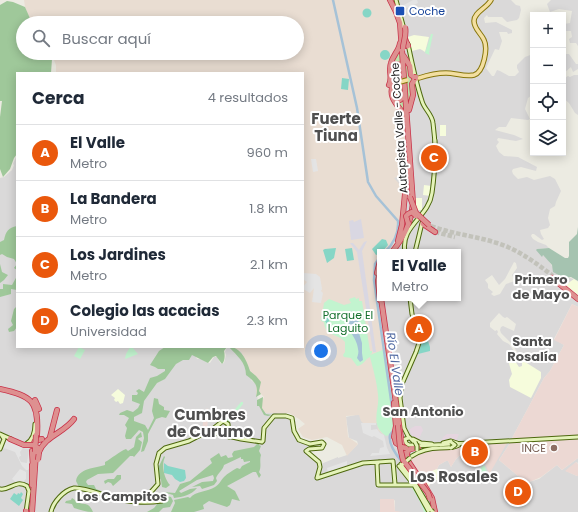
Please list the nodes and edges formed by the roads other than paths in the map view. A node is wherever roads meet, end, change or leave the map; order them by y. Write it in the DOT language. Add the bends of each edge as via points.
graph roads {
  1 [pos="389,0"];
  2 [pos="397,0"];
  3 [pos="490,0"];
  4 [pos="404,26"];
  5 [pos="403,38"];
  6 [pos="408,44"];
  7 [pos="403,51"];
  8 [pos="403,70"];
  9 [pos="418,79"];
  10 [pos="407,80"];
  11 [pos="400,82"];
  12 [pos="404,90"];
  13 [pos="407,122"];
  14 [pos="409,157"];
  15 [pos="410,163"];
  16 [pos="408,173"];
  17 [pos="410,198"];
  18 [pos="418,217"];
  19 [pos="409,225"];
  20 [pos="429,226"];
  21 [pos="421,229"];
  22 [pos="435,232"];
  23 [pos="400,240"];
  24 [pos="393,249"];
  25 [pos="405,249"];
  26 [pos="416,249"];
  27 [pos="552,277"];
  28 [pos="577,298"];
  29 [pos="381,301"];
  30 [pos="382,301"];
  31 [pos="411,301"];
  32 [pos="0,390"];
  33 [pos="395,399"];
  34 [pos="57,410"];
  35 [pos="37,418"];
  36 [pos="74,419"];
  37 [pos="400,427"];
  38 [pos="214,428"];
  39 [pos="208,432"];
  40 [pos="216,432"];
  41 [pos="228,432"];
  42 [pos="223,434"];
  43 [pos="1,435"];
  44 [pos="230,437"];
  45 [pos="578,437"];
  46 [pos="46,438"];
  47 [pos="10,439"];
  48 [pos="25,444"];
  49 [pos="458,444"];
  50 [pos="44,445"];
  51 [pos="415,445"];
  52 [pos="429,445"];
  53 [pos="444,445"];
  54 [pos="403,447"];
  55 [pos="436,448"];
  56 [pos="0,449"];
  57 [pos="35,452"];
  58 [pos="412,456"];
  59 [pos="157,462"];
  60 [pos="377,463"];
  61 [pos="402,465"];
  62 [pos="33,467"];
  63 [pos="394,468"];
  64 [pos="412,470"];
  65 [pos="395,473"];
  66 [pos="161,478"];
  67 [pos="159,483"];
  68 [pos="33,484"];
  69 [pos="395,484"];
  70 [pos="410,484"];
  71 [pos="0,489"];
  72 [pos="28,512"];
  73 [pos="51,512"];
  74 [pos="432,512"];
  1 -- 5 [label="highway, Autopista Valle - Coche"];
  2 -- 4 [label="main road"];
  2 -- 5 [label="main road"];
  3 -- 9 [label="main road" via="474,21 486,45 479,72 471,76 446,73"];
  4 -- 6 [label="main road"];
  4 -- 7 [label="highway, bridge" via="406,35"];
  5 -- 6 [label="highway"];
  5 -- 7 [label="highway, Autopista Valle - Coche"];
  5 -- 8 [label="highway, Autopista Valle - Coche"];
  5 -- 13 [label="highway" via="391,62 390,86 394,101"];
  6 -- 9 [label="main road"];
  7 -- 8 [label="highway, Autopista Valle - Coche"];
  7 -- 9 [label="highway" via="411,75"];
  8 -- 10 [label="highway" via="408,65 410,76"];
  8 -- 11 [label="highway" via="397,64 391,69 393,80"];
  8 -- 12 [label="highway, Autopista Valle - Coche"];
  9 -- 10 [label="main road"];
  9 -- 13 [label="highway" via="412,84 413,95"];
  9 -- 19 [label="main road" via="422,102 432,121 432,194 423,214"];
  9 -- 21 [label="main road" via="423,100 434,119 436,150 434,195"];
  10 -- 11 [label="main road, bridge"];
  10 -- 12 [label="highway" via="411,83 411,96"];
  11 -- 12 [label="highway" via="393,86 394,97 400,100"];
  12 -- 13 [label="highway, Autopista Valle - Coche"];
  13 -- 14 [label="highway, Autopista Valle - Coche"];
  14 -- 15 [label="highway, Autopista Valle - Coche"];
  14 -- 16 [label="highway, Autopista Valle - Coche"];
  15 -- 17 [label="highway"];
  15 -- 23 [label="highway, Autopista Valle - Coche" via="412,211 409,224"];
  16 -- 17 [label="highway"];
  16 -- 23 [label="highway, Autopista Valle - Coche"];
  17 -- 18 [label="highway, bridge"];
  17 -- 20 [label="highway, bridge" via="416,213"];
  18 -- 19 [label="highway, bridge" via="414,213 409,213 406,216"];
  18 -- 20 [label="highway, bridge"];
  19 -- 21 [label="main road" via="420,225"];
  19 -- 23 [label="highway"];
  19 -- 25 [label="main road"];
  20 -- 22 [label="highway"];
  21 -- 26 [label="main road"];
  23 -- 24 [label="highway"];
  27 -- 28 [label="highway"];
  29 -- 33 [label="highway"];
  30 -- 37 [label="highway"];
  31 -- 51 [label="main road" via="419,343 400,393 404,428"];
  32 -- 35 [label="highway" via="22,395 32,401"];
  33 -- 37 [label="highway"];
  33 -- 54 [label="highway" via="394,438 396,444"];
  34 -- 46 [label="highway" via="52,432"];
  35 -- 46 [label="highway" via="39,436"];
  35 -- 48 [label="main road" via="33,435"];
  35 -- 57 [label="highway, bridge"];
  35 -- 57 [label="highway, bridge"];
  36 -- 46 [label="highway" via="65,428"];
  37 -- 51 [label="highway" via="404,443"];
  37 -- 64 [label="highway" via="404,452"];
  37 -- 74 [label="highway, bridge" via="403,460 428,493"];
  38 -- 39 [label="main road"];
  38 -- 40 [label="main road"];
  38 -- 41 [label="main road" via="223,421 228,424"];
  39 -- 40 [label="main road"];
  39 -- 59 [label="main road" via="188,442 162,450"];
  40 -- 42 [label="main road"];
  41 -- 42 [label="main road" via="226,435"];
  41 -- 44 [label="main road"];
  42 -- 44 [label="main road"];
  43 -- 47 [label="main road"];
  43 -- 56 [label="main road" via="4,439"];
  44 -- 60 [label="main road" via="263,442 264,429 274,416 286,416 292,418 294,431 299,440 310,444 324,444 322,448 306,451 319,462 317,478 363,463"];
  45 -- 49 [label="main road"];
  46 -- 57 [label="highway"];
  46 -- 57 [label="highway, bridge" via="35,441"];
  47 -- 48 [label="highway"];
  48 -- 57 [label="highway, bridge" via="38,448"];
  49 -- 53 [label="main road" via="451,441"];
  49 -- 53 [label="main road" via="452,448"];
  50 -- 62 [label="highway"];
  51 -- 52 [label="main road"];
  51 -- 52 [label="main road"];
  51 -- 52 [label="main road" via="407,438 405,441 409,445"];
  51 -- 53 [label="main road"];
  51 -- 54 [label="highway"];
  51 -- 58 [label="main road"];
  51 -- 64 [label="highway" via="407,454"];
  52 -- 53 [label="main road"];
  52 -- 53 [label="main road"];
  53 -- 53 [label="main road, bridge" via="451,442 455,445 451,448"];
  53 -- 55 [label="main road"];
  54 -- 64 [label="highway" via="395,440 396,435 400,438 404,456"];
  55 -- 58 [label="main road" via="422,450"];
  55 -- 58 [label="main road" via="412,449 408,452"];
  57 -- 62 [label="highway"];
  57 -- 68 [label="highway, bridge" via="38,460"];
  58 -- 61 [label="main road, bridge"];
  59 -- 67 [label="main road"];
  59 -- 73 [label="main road" via="158,483 150,493 162,501 144,503 75,488 58,498"];
  60 -- 63 [label="main road" via="393,461"];
  60 -- 69 [label="main road" via="378,485"];
  61 -- 63 [label="main road"];
  61 -- 64 [label="highway"];
  61 -- 65 [label="main road"];
  61 -- 70 [label="main road"];
  62 -- 68 [label="highway"];
  63 -- 65 [label="main road"];
  64 -- 74 [label="highway" via="430,494 434,503"];
  65 -- 69 [label="main road"];
  66 -- 67 [label="main road"];
  67 -- 73 [label="main road" via="150,494 163,498 162,502 143,504 123,501 76,489 58,500"];
  68 -- 72 [label="highway"];
  68 -- 72 [label="highway"];
  69 -- 70 [label="main road"];
  70 -- 74 [label="main road"];
  71 -- 72 [label="main road" via="23,483 28,486"];
}
